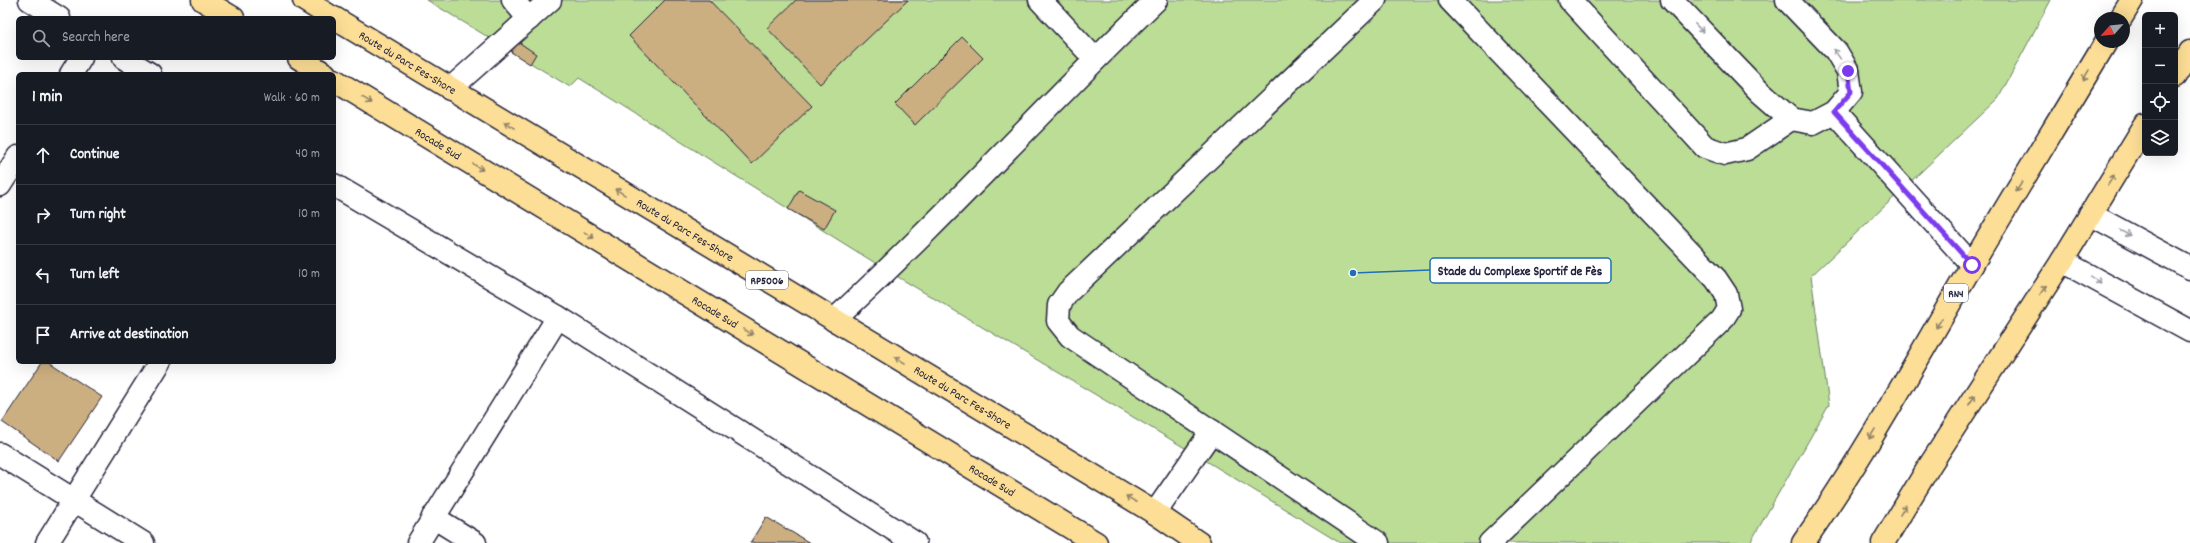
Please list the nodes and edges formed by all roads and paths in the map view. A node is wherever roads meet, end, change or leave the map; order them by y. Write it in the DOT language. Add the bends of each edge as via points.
graph roads {
  1 [pos="30,0"];
  2 [pos="203,0"];
  3 [pos="304,0"];
  4 [pos="513,0"];
  5 [pos="550,0"];
  6 [pos="1040,0"];
  7 [pos="1156,0"];
  8 [pos="1375,0"];
  9 [pos="1450,0"];
  10 [pos="1570,0"];
  11 [pos="1672,0"];
  12 [pos="1787,0"];
  13 [pos="2132,0"];
  14 [pos="2125,12"];
  15 [pos="56,16"];
  16 [pos="230,16"];
  17 [pos="331,16"];
  18 [pos="336,19"];
  19 [pos="529,19"];
  20 [pos="2102,48"];
  21 [pos="2190,52"];
  22 [pos="1095,59"];
  23 [pos="80,60"];
  24 [pos="127,60"];
  25 [pos="302,60"];
  26 [pos="2178,71"];
  27 [pos="72,72"];
  28 [pos="147,72"];
  29 [pos="322,72"];
  30 [pos="336,81"];
  31 [pos="450,89"];
  32 [pos="1834,112"];
  33 [pos="1791,119"];
  34 [pos="2142,130"];
  35 [pos="16,160"];
  36 [pos="0,185"];
  37 [pos="336,186"];
  38 [pos="2090,214"];
  39 [pos="2062,261"];
  40 [pos="1972,265"];
  41 [pos="2190,268"];
  42 [pos="558,317"];
  43 [pos="834,320"];
  44 [pos="2190,331"];
  45 [pos="159,364"];
  46 [pos="1212,432"];
  47 [pos="0,454"];
  48 [pos="72,499"];
  49 [pos="1155,514"];
  50 [pos="432,517"];
  51 [pos="1885,541"];
  52 [pos="47,543"];
  53 [pos="143,543"];
  54 [pos="418,543"];
  55 [pos="475,543"];
  56 [pos="915,543"];
  57 [pos="1096,543"];
  58 [pos="1199,543"];
  59 [pos="1378,543"];
  60 [pos="1490,543"];
  61 [pos="1803,543"];
  1 -- 15 [label="street"];
  2 -- 16 [label="highway"];
  3 -- 17 [label="highway, Route du Parc Fes-Shore / RP5006"];
  4 -- 19 [label="street"];
  5 -- 19 [label="street"];
  6 -- 22 [label="street"];
  7 -- 22 [label="street"];
  8 -- 46 [label="street" via="1068,292 1059,305 1058,321 1070,336"];
  9 -- 60 [label="street" via="1716,279 1726,294 1729,309 1722,320"];
  10 -- 33 [label="street" via="1704,147 1725,154 1746,149"];
  11 -- 33 [label="street, one-way" via="1760,92"];
  32 -- 12 [label="street, one-way" via="1851,92 1848,71 1836,52"];
  13 -- 14 [label="highway"];
  18 -- 31 [label="highway, Route du Parc Fes-Shore / RP5006"];
  19 -- 31 [label="street"];
  20 -- 40 [label="highway, RN4, one-way"];
  21 -- 26 [label="highway"];
  22 -- 43 [label="street" via="888,270"];
  23 -- 27 [label="street"];
  24 -- 28 [label="street"];
  25 -- 29 [label="highway"];
  30 -- 57 [label="highway, Rocade Sud, one-way"];
  43 -- 31 [label="highway, Route du Parc Fes-Shore / RP5006, one-way"];
  32 -- 33 [label="street" via="1813,122"];
  32 -- 40 [label="street"];
  38 -- 34 [label="highway, one-way"];
  35 -- 36 [label="street"];
  37 -- 42 [label="street"];
  38 -- 39 [label="highway"];
  38 -- 41 [label="street, one-way"];
  39 -- 44 [label="street, one-way"];
  51 -- 39 [label="highway, one-way" via="1930,465"];
  40 -- 61 [label="highway, RN4, one-way" via="1825,512"];
  42 -- 50 [label="street"];
  42 -- 56 [label="street"];
  49 -- 43 [label="highway, Route du Parc Fes-Shore / RP5006, one-way"];
  45 -- 48 [label="street"];
  46 -- 49 [label="street"];
  46 -- 59 [label="street"];
  47 -- 48 [label="street"];
  48 -- 52 [label="street"];
  48 -- 53 [label="street"];
  49 -- 58 [label="highway, Route du Parc Fes-Shore / RP5006"];
  50 -- 54 [label="street"];
  50 -- 55 [label="street"];
}
